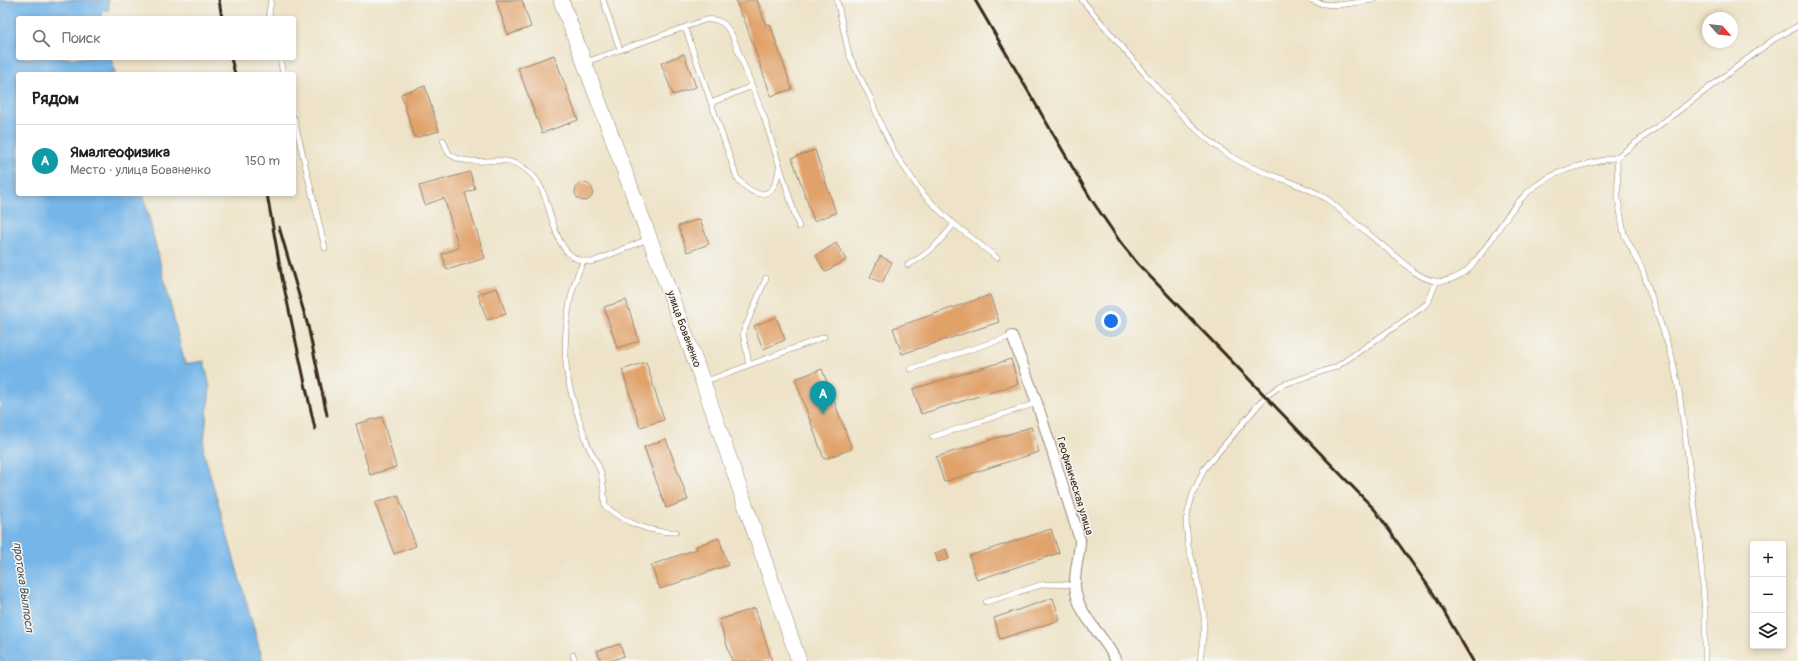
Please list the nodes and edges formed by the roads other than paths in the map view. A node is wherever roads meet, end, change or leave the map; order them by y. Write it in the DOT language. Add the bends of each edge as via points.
graph roads {
  1 [pos="271,0"];
  2 [pos="561,0"];
  3 [pos="603,0"];
  4 [pos="837,0"];
  5 [pos="1082,0"];
  6 [pos="1311,0"];
  7 [pos="1373,0"];
  8 [pos="270,16"];
  9 [pos="1798,26"];
  10 [pos="685,27"];
  11 [pos="620,50"];
  12 [pos="280,60"];
  13 [pos="584,63"];
  14 [pos="283,72"];
  15 [pos="752,86"];
  16 [pos="711,103"];
  17 [pos="296,126"];
  18 [pos="443,140"];
  19 [pos="1617,157"];
  20 [pos="780,165"];
  21 [pos="954,224"];
  22 [pos="799,226"];
  23 [pos="650,238"];
  24 [pos="325,248"];
  25 [pos="996,258"];
  26 [pos="584,262"];
  27 [pos="908,265"];
  28 [pos="766,278"];
  29 [pos="1436,282"];
  30 [pos="1012,336"];
  31 [pos="824,337"];
  32 [pos="749,365"];
  33 [pos="910,369"];
  34 [pos="703,382"];
  35 [pos="1037,403"];
  36 [pos="932,437"];
  37 [pos="676,532"];
  38 [pos="1075,585"];
  39 [pos="986,602"];
  40 [pos="572,655"];
  41 [pos="575,661"];
  42 [pos="799,661"];
  43 [pos="1116,661"];
  44 [pos="1200,661"];
  45 [pos="1705,661"];
  1 -- 8 [label="lane"];
  2 -- 13 [label="street, улица Бованенко"];
  3 -- 11 [label="lane"];
  4 -- 21 [label="lane" via="850,55 896,155 922,193"];
  5 -- 29 [label="lane" via="1171,104 1218,148 1252,168 1316,192 1414,271"];
  6 -- 7 [label="lane" via="1319,4 1340,4"];
  9 -- 19 [label="lane" via="1774,39"];
  10 -- 11 [label="lane"];
  10 -- 15 [label="lane" via="705,20 722,21 732,35"];
  10 -- 16 [label="lane"];
  11 -- 13 [label="lane"];
  12 -- 14 [label="lane"];
  13 -- 23 [label="street, улица Бованенко"];
  15 -- 16 [label="lane"];
  15 -- 20 [label="lane"];
  16 -- 20 [label="lane" via="737,178 746,189 759,194 770,191 778,176"];
  17 -- 24 [label="lane"];
  18 -- 26 [label="lane" via="449,154 464,161 502,160 523,168 541,188 560,244 574,258"];
  19 -- 29 [label="lane" via="1565,169 1549,176 1520,200 1470,267 1448,280"];
  19 -- 45 [label="lane" via="1620,220 1624,234 1642,269 1672,357 1679,391 1699,539 1705,612"];
  20 -- 22 [label="lane"];
  21 -- 25 [label="lane"];
  21 -- 27 [label="lane" via="925,256"];
  23 -- 26 [label="lane" via="601,259"];
  23 -- 34 [label="street, улица Бованенко"];
  26 -- 37 [label="lane" via="577,275 570,304 567,371 585,439 600,470 605,506 613,513 650,530"];
  28 -- 32 [label="lane" via="744,333"];
  29 -- 44 [label="lane" via="1424,307 1354,355 1336,367 1282,385 1266,396 1204,469 1192,496 1186,520 1188,546 1204,616"];
  30 -- 33 [label="lane"];
  30 -- 35 [label="street, Геофизическая улица"];
  31 -- 32 [label="lane"];
  32 -- 34 [label="lane"];
  34 -- 42 [label="street, улица Бованенко"];
  35 -- 36 [label="lane"];
  35 -- 38 [label="street, Геофизическая улица" via="1080,540"];
  38 -- 39 [label="lane" via="1044,584"];
  38 -- 43 [label="street, Геофизическая улица" via="1082,610 1112,651"];
  40 -- 41 [label="lane"];
}
